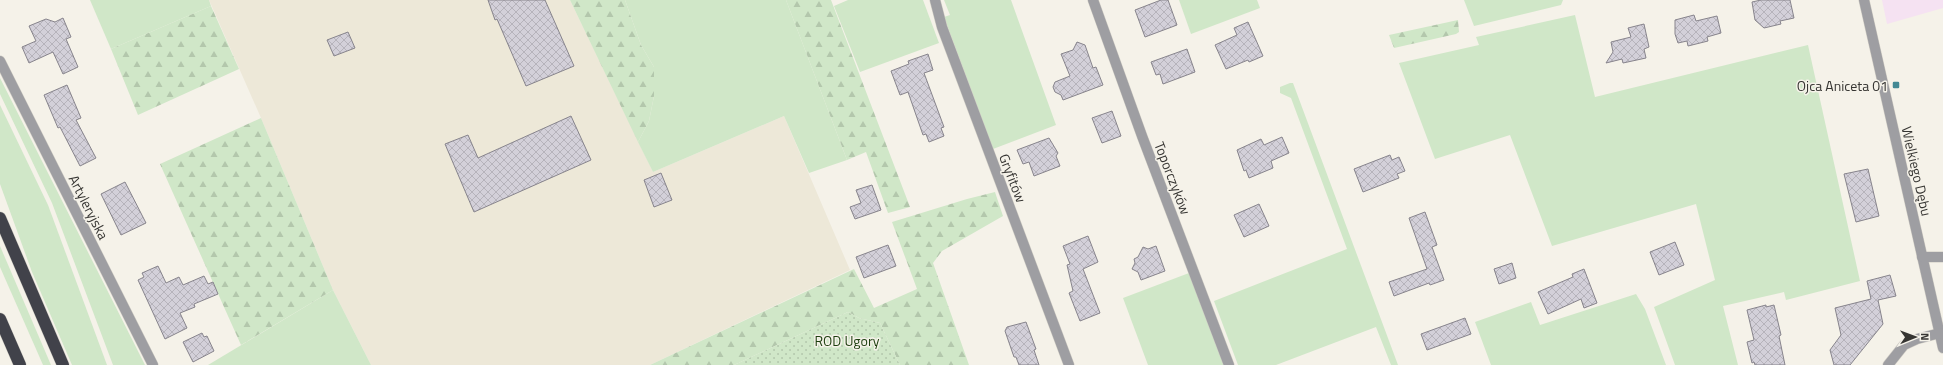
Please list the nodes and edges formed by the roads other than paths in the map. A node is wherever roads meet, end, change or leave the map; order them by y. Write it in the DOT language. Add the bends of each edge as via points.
graph roads {
  1 [pos="935,0"];
  2 [pos="1093,0"];
  3 [pos="1864,0"];
  4 [pos="0,61"];
  5 [pos="0,218"];
  6 [pos="1922,257"];
  7 [pos="1943,257"];
  8 [pos="0,319"];
  9 [pos="1940,333"];
  10 [pos="1943,348"];
  11 [pos="20,365"];
  12 [pos="63,365"];
  13 [pos="153,365"];
  14 [pos="1069,365"];
  15 [pos="1229,365"];
  16 [pos="1888,365"];
  1 -- 14 [label="street, Gryfitów" via="945,34"];
  2 -- 15 [label="street, Toporczyków"];
  3 -- 6 [label="street, Wielkiego Dębu"];
  4 -- 13 [label="street, Artyleryjska"];
  5 -- 12 [label="highway"];
  6 -- 7 [label="street"];
  6 -- 9 [label="street, Wielkiego Dębu"];
  8 -- 11 [label="highway"];
  9 -- 10 [label="street, Wielkiego Dębu"];
  9 -- 16 [label="street" via="1904,345"];
}
